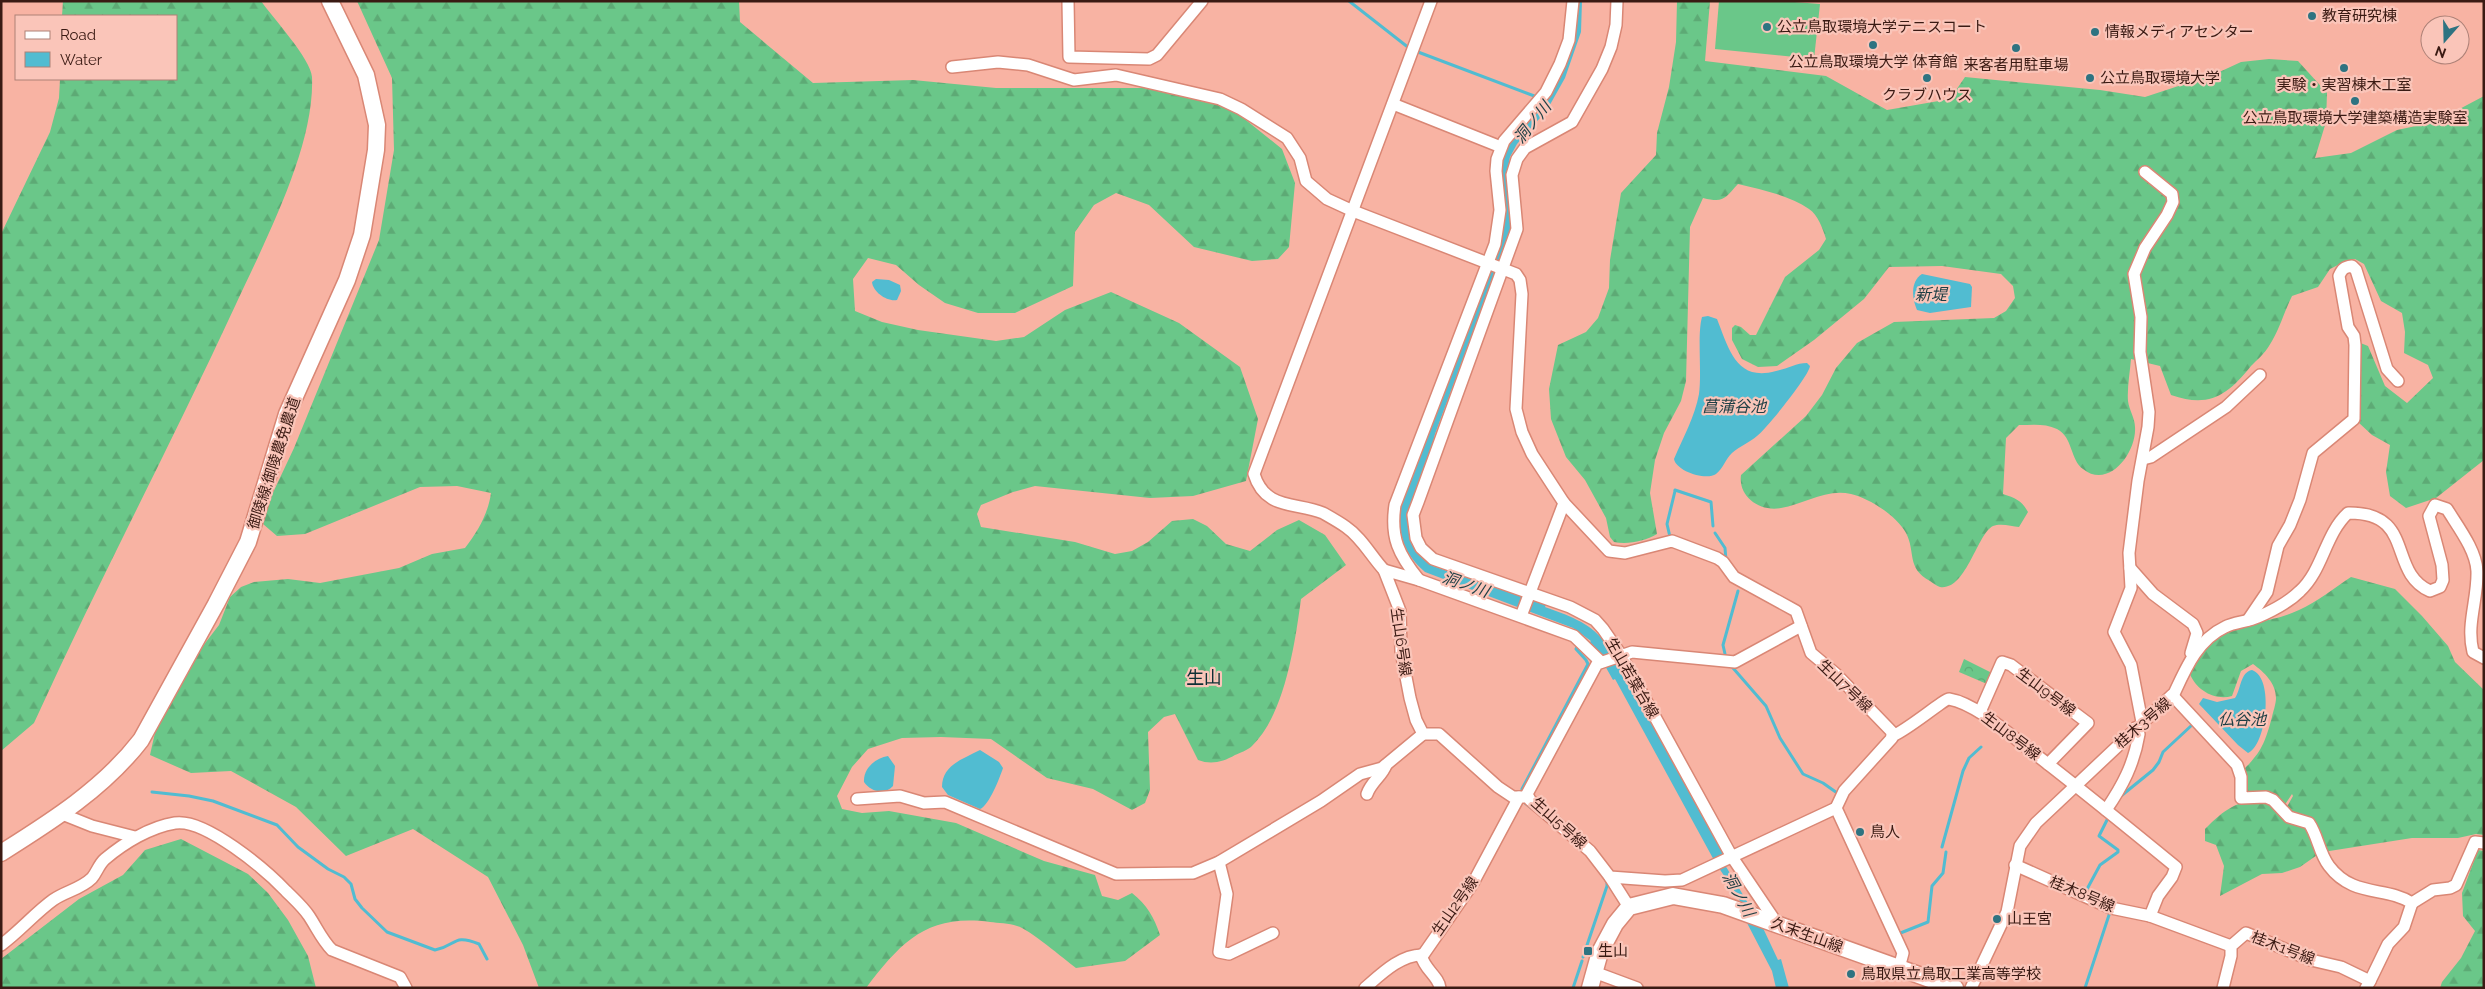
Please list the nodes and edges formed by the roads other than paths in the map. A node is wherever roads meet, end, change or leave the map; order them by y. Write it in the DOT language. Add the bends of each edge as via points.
graph roads {
  1 [pos="330,1"];
  2 [pos="1068,1"];
  3 [pos="1202,1"];
  4 [pos="1432,1"];
  5 [pos="1572,1"];
  6 [pos="1618,1"];
  7 [pos="952,67"];
  8 [pos="1393,104"];
  9 [pos="1501,147"];
  10 [pos="2145,172"];
  11 [pos="1353,211"];
  12 [pos="1487,262"];
  13 [pos="1503,268"];
  14 [pos="2260,375"];
  15 [pos="2398,381"];
  16 [pos="2143,459"];
  17 [pos="1564,503"];
  18 [pos="2130,568"];
  19 [pos="1384,570"];
  20 [pos="1419,580"];
  21 [pos="1530,592"];
  22 [pos="1521,616"];
  23 [pos="2248,620"];
  24 [pos="1801,626"];
  25 [pos="1621,654"];
  26 [pos="2484,658"];
  27 [pos="2190,660"];
  28 [pos="1601,662"];
  29 [pos="2173,696"];
  30 [pos="1980,712"];
  31 [pos="2138,725"];
  32 [pos="1423,734"];
  33 [pos="1892,736"];
  34 [pos="2048,764"];
  35 [pos="1386,765"];
  36 [pos="2076,785"];
  37 [pos="1367,794"];
  38 [pos="1524,797"];
  39 [pos="857,799"];
  40 [pos="1836,808"];
  41 [pos="2106,810"];
  42 [pos="62,814"];
  43 [pos="135,837"];
  44 [pos="2484,843"];
  45 [pos="1,853"];
  46 [pos="1732,858"];
  47 [pos="1219,862"];
  48 [pos="2015,865"];
  49 [pos="1610,877"];
  50 [pos="2412,903"];
  51 [pos="1629,908"];
  52 [pos="2150,916"];
  53 [pos="1778,925"];
  54 [pos="1273,933"];
  55 [pos="1,945"];
  56 [pos="2231,946"];
  57 [pos="1422,955"];
  58 [pos="1899,968"];
  59 [pos="1592,980"];
  60 [pos="2370,985"];
  61 [pos="406,988"];
  62 [pos="1364,988"];
  63 [pos="1440,988"];
  64 [pos="1637,988"];
  65 [pos="1955,988"];
  66 [pos="1971,988"];
  67 [pos="2223,988"];
  1 -- 42 [label="street, 御陵線;御陵農免農道" via="366,75 377,124 362,235 347,280 287,414 248,542 216,604 141,740 126,760"];
  2 -- 3 [label="street" via="1069,57 1149,59 1157,55"];
  4 -- 8 [label="street"];
  5 -- 9 [label="street" via="1569,40 1560,64 1546,92"];
  6 -- 13 [label="street, 生山若葉台線" via="1611,47 1572,122 1525,148 1517,160 1512,175 1517,229"];
  7 -- 11 [label="street" via="998,62 1028,65 1074,80 1116,75 1220,99 1287,138 1300,158 1306,181 1327,198"];
  8 -- 9 [label="street"];
  8 -- 11 [label="street"];
  9 -- 12 [label="street" via="1496,171 1500,210 1498,229"];
  10 -- 16 [label="street" via="2172,194 2173,202 2145,248 2134,274 2149,412"];
  11 -- 12 [label="street"];
  11 -- 19 [label="street, 生山6号線" via="1254,474 1257,484 1273,500 1322,513 1347,528"];
  12 -- 13 [label="street"];
  12 -- 20 [label="street" via="1395,505 1392,522 1395,542"];
  13 -- 17 [label="street, 生山7号線" via="1516,274 1522,294 1516,409 1532,454"];
  13 -- 21 [label="street, 生山若葉台線" via="1413,515 1416,538 1433,559"];
  14 -- 16 [label="street" via="2226,407 2151,457"];
  15 -- 23 [label="street" via="2387,369 2356,270 2352,266 2345,267 2339,276 2348,326 2355,345 2354,419 2313,453 2300,500 2278,546 2267,592"];
  16 -- 18 [label="street" via="2133,519"];
  17 -- 21 [label="street"];
  17 -- 24 [label="street, 生山7号線" via="1608,550 1625,553 1672,542 1717,558 1734,576 1796,611"];
  18 -- 27 [label="street" via="2154,594 2193,624 2197,640"];
  18 -- 31 [label="street" via="2129,595 2114,632 2131,665"];
  19 -- 20 [label="street"];
  19 -- 32 [label="street, 生山6号線" via="1400,611 1401,651 1408,690"];
  20 -- 22 [label="street"];
  21 -- 22 [label="street"];
  21 -- 25 [label="street, 生山若葉台線" via="1595,620"];
  22 -- 28 [label="street" via="1574,636"];
  23 -- 26 [label="street" via="2300,592 2348,513 2370,515 2390,527 2414,582 2430,591 2435,590 2440,587 2443,575 2429,516 2435,505 2440,505 2447,509 2475,562 2471,643 2473,652"];
  23 -- 27 [label="street" via="2214,634"];
  24 -- 25 [label="street, 生山5号線" via="1735,662 1632,652"];
  24 -- 33 [label="street, 生山7号線" via="1811,653 1836,674 1892,732"];
  25 -- 28 [label="street, 生山5号線"];
  25 -- 46 [label="street, 生山若葉台線"];
  27 -- 29 [label="street"];
  28 -- 38 [label="street, 生山5号線" via="1588,677"];
  29 -- 31 [label="street, 桂木3号線"];
  29 -- 50 [label="street, 桂木3号線" via="2237,765 2241,798 2266,797 2289,817 2309,823 2327,864 2348,882"];
  30 -- 33 [label="street, 生山8号線" via="1948,699"];
  30 -- 34 [label="street, 生山8号線"];
  30 -- 34 [label="street, 生山9号線" via="2002,662 2011,665 2088,723"];
  31 -- 36 [label="street, 桂木3号線"];
  31 -- 41 [label="street" via="2130,772"];
  32 -- 35 [label="street"];
  32 -- 38 [label="street" via="1439,734 1498,787 1513,796"];
  33 -- 40 [label="street" via="1844,791"];
  34 -- 36 [label="street, 生山8号線"];
  35 -- 37 [label="street"];
  35 -- 47 [label="street" via="1360,774"];
  36 -- 41 [label="street, 生山8号線"];
  36 -- 48 [label="street, 桂木3号線" via="2036,823 2020,846"];
  38 -- 49 [label="street, 生山5号線" via="1590,851"];
  38 -- 57 [label="street, 生山2号線" via="1473,883"];
  39 -- 47 [label="street" via="900,796 924,803 945,802 1116,874 1186,874"];
  40 -- 46 [label="street"];
  40 -- 58 [label="street" via="1903,954"];
  41 -- 52 [label="street, 生山8号線" via="2176,867"];
  42 -- 43 [label="street"];
  42 -- 45 [label="street, 御陵線;御陵農免農道"];
  43 -- 55 [label="street" via="103,860 93,877 82,886 53,900"];
  43 -- 61 [label="street" via="176,823 190,824 211,832 285,890 308,915 332,950 400,977"];
  44 -- 50 [label="street" via="2476,842 2456,885 2433,890"];
  46 -- 49 [label="street" via="1682,880"];
  46 -- 53 [label="street, 生山若葉台線"];
  47 -- 54 [label="street" via="1228,894 1219,952 1229,954"];
  48 -- 52 [label="street, 桂木8号線" via="2111,908"];
  48 -- 66 [label="street, 桂木3号線" via="2007,912"];
  49 -- 51 [label="street, 生山5号線"];
  50 -- 60 [label="street" via="2404,927 2388,944"];
  51 -- 53 [label="street, 久末生山線" via="1673,896 1723,905"];
  51 -- 59 [label="street" via="1615,924 1600,952"];
  52 -- 56 [label="street, 桂木8号線"];
  53 -- 58 [label="street, 久末生山線"];
  56 -- 60 [label="street, 桂木1号線" via="2246,933 2311,960 2341,967"];
  56 -- 67 [label="street, 桂木1号線"];
  57 -- 62 [label="street" via="1412,955"];
  57 -- 63 [label="street" via="1424,965 1439,982"];
  58 -- 65 [label="street, 久末生山線"];
  59 -- 64 [label="street"];
}
